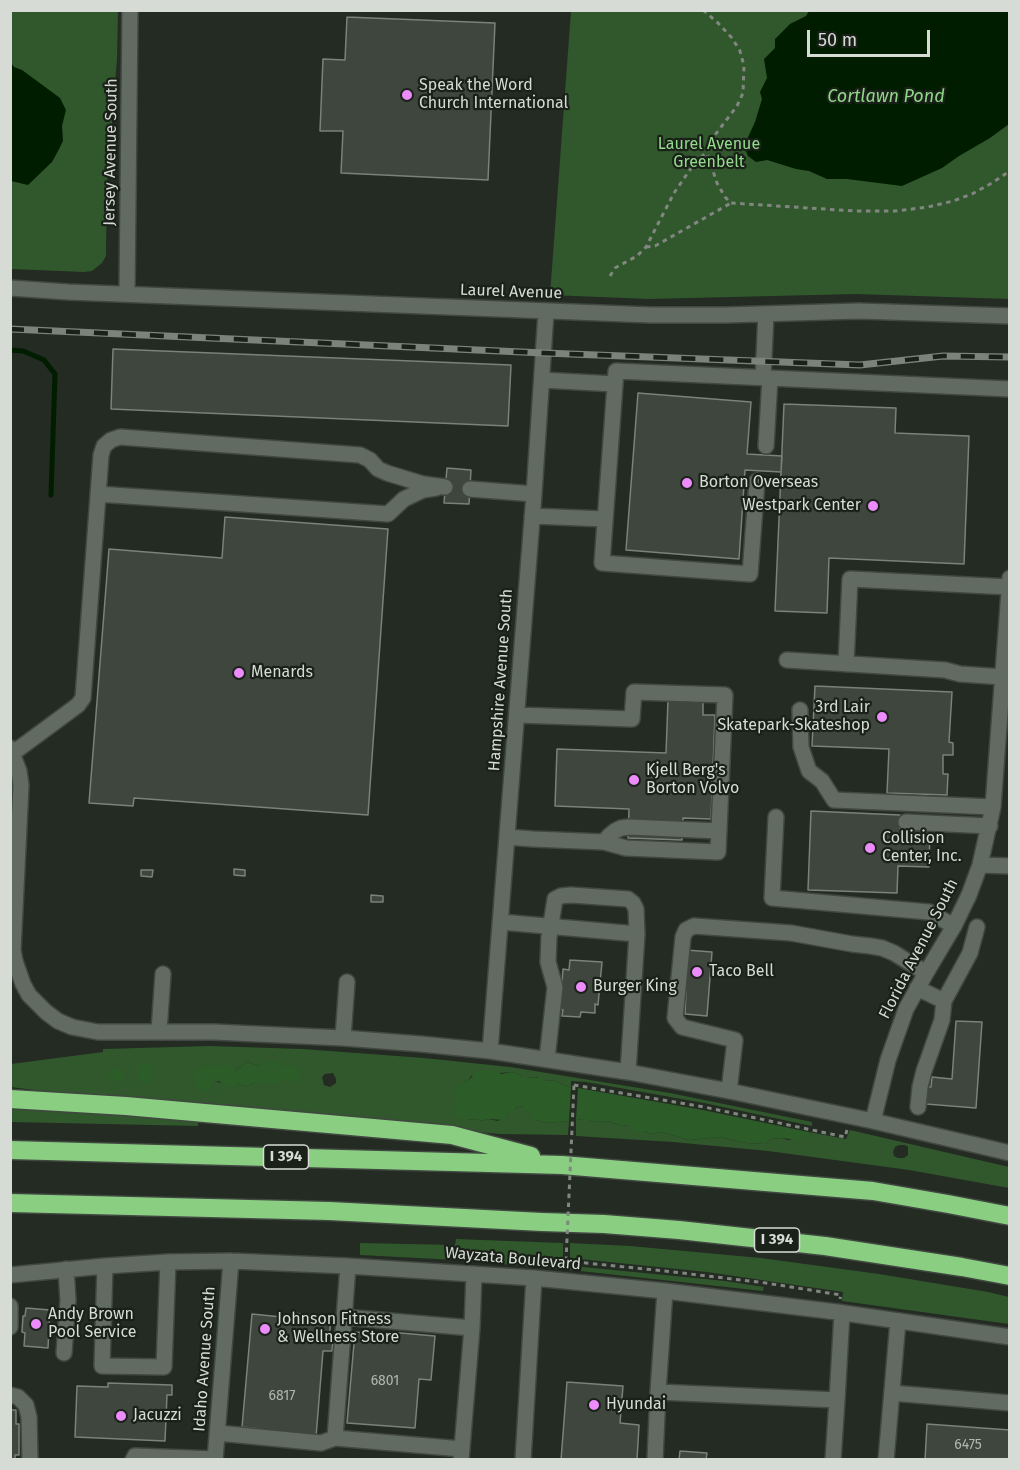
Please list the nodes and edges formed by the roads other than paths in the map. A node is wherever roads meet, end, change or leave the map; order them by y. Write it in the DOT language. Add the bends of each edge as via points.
graph roads {
  1 [pos="130,10"];
  2 [pos="10,288"];
  3 [pos="127,294"];
  4 [pos="546,312"];
  5 [pos="766,314"];
  6 [pos="1010,316"];
  7 [pos="767,378"];
  8 [pos="543,380"];
  9 [pos="615,384"];
  10 [pos="1010,389"];
  11 [pos="766,446"];
  12 [pos="757,481"];
  13 [pos="470,489"];
  14 [pos="98,494"];
  15 [pos="534,494"];
  16 [pos="532,516"];
  17 [pos="605,519"];
  18 [pos="1010,578"];
  19 [pos="1009,586"];
  20 [pos="787,660"];
  21 [pos="846,664"];
  22 [pos="1005,680"];
  23 [pos="800,710"];
  24 [pos="517,715"];
  25 [pos="12,751"];
  26 [pos="16,803"];
  27 [pos="993,807"];
  28 [pos="776,817"];
  29 [pos="906,822"];
  30 [pos="990,826"];
  31 [pos="507,837"];
  32 [pos="15,838"];
  33 [pos="980,865"];
  34 [pos="1010,866"];
  35 [pos="13,917"];
  36 [pos="501,922"];
  37 [pos="954,926"];
  38 [pos="550,927"];
  39 [pos="977,927"];
  40 [pos="637,934"];
  41 [pos="926,973"];
  42 [pos="163,974"];
  43 [pos="347,982"];
  44 [pos="917,988"];
  45 [pos="944,1001"];
  46 [pos="159,1031"];
  47 [pos="342,1038"];
  48 [pos="490,1051"];
  49 [pos="547,1059"];
  50 [pos="628,1072"];
  51 [pos="729,1091"];
  52 [pos="10,1099"];
  53 [pos="918,1107"];
  54 [pos="873,1121"];
  55 [pos="10,1150"];
  56 [pos="1010,1154"];
  57 [pos="562,1165"];
  58 [pos="10,1203"];
  59 [pos="1010,1216"];
  60 [pos="231,1261"];
  61 [pos="168,1262"];
  62 [pos="105,1266"];
  63 [pos="348,1266"];
  64 [pos="66,1269"];
  65 [pos="474,1274"];
  66 [pos="10,1275"];
  67 [pos="1010,1276"];
  68 [pos="534,1278"];
  69 [pos="665,1291"];
  70 [pos="10,1306"];
  71 [pos="842,1313"];
  72 [pos="344,1317"];
  73 [pos="898,1321"];
  74 [pos="10,1327"];
  75 [pos="472,1328"];
  76 [pos="1010,1336"];
  77 [pos="64,1353"];
  78 [pos="658,1392"];
  79 [pos="892,1393"];
  80 [pos="10,1395"];
  81 [pos="837,1400"];
  82 [pos="1010,1403"];
  83 [pos="218,1433"];
  84 [pos="335,1438"];
  85 [pos="461,1454"];
  86 [pos="215,1459"];
  87 [pos="30,1460"];
  88 [pos="133,1460"];
  89 [pos="523,1460"];
  90 [pos="655,1460"];
  91 [pos="833,1460"];
  92 [pos="886,1460"];
  1 -- 3 [label="street, Jersey Avenue South"];
  2 -- 3 [label="street, Laurel Avenue"];
  3 -- 4 [label="street, Laurel Avenue"];
  4 -- 5 [label="street, Laurel Avenue"];
  4 -- 8 [label="street, Hampshire Avenue South"];
  5 -- 6 [label="street, Laurel Avenue" via="859,311"];
  5 -- 7 [label="street"];
  7 -- 9 [label="street" via="616,371"];
  7 -- 10 [label="street"];
  7 -- 11 [label="street"];
  8 -- 9 [label="street"];
  8 -- 15 [label="street, Hampshire Avenue South"];
  9 -- 17 [label="street"];
  12 -- 17 [label="street" via="750,574 602,563"];
  13 -- 15 [label="street"];
  14 -- 14 [label="street" via="388,514 404,499 423,490 445,487 387,473 360,454 120,437 104,446"];
  14 -- 25 [label="street" via="83,698"];
  15 -- 16 [label="street, Hampshire Avenue South"];
  16 -- 17 [label="street"];
  16 -- 24 [label="street, Hampshire Avenue South"];
  18 -- 19 [label="street, Florida Avenue South"];
  19 -- 21 [label="street" via="850,579"];
  19 -- 22 [label="street, Florida Avenue South"];
  20 -- 21 [label="street"];
  21 -- 22 [label="street" via="945,670"];
  22 -- 27 [label="street, Florida Avenue South"];
  23 -- 27 [label="street" via="801,747 809,771 834,800"];
  24 -- 31 [label="street, Hampshire Avenue South"];
  24 -- 31 [label="street" via="632,719 634,692 725,695 718,852"];
  25 -- 26 [label="street" via="21,785"];
  26 -- 32 [label="street"];
  27 -- 30 [label="street, Florida Avenue South"];
  28 -- 37 [label="street" via="772,898 929,912"];
  29 -- 30 [label="street"];
  30 -- 33 [label="street, Florida Avenue South"];
  31 -- 36 [label="street, Hampshire Avenue South"];
  32 -- 35 [label="street"];
  33 -- 34 [label="street"];
  33 -- 37 [label="street, Florida Avenue South"];
  35 -- 46 [label="street" via="15,961 29,995 46,1012 72,1027 98,1032"];
  36 -- 38 [label="street"];
  36 -- 48 [label="street, Hampshire Avenue South"];
  37 -- 41 [label="street, Florida Avenue South"];
  38 -- 40 [label="street"];
  38 -- 40 [label="street" via="555,899 561,896 628,899 636,909"];
  38 -- 49 [label="street" via="548,962 555,987"];
  39 -- 45 [label="street" via="970,953"];
  40 -- 50 [label="street"];
  41 -- 44 [label="street, Florida Avenue South"];
  41 -- 51 [label="street" via="882,948 791,933 694,926 686,930 675,1018 682,1027 735,1040"];
  42 -- 46 [label="street"];
  43 -- 47 [label="street"];
  44 -- 45 [label="street"];
  44 -- 54 [label="street, Florida Avenue South" via="888,1060"];
  45 -- 53 [label="street"];
  46 -- 47 [label="street"];
  47 -- 48 [label="street"];
  48 -- 49 [label="street"];
  49 -- 50 [label="street"];
  50 -- 51 [label="street"];
  51 -- 54 [label="street"];
  52 -- 57 [label="highway" via="452,1136"];
  54 -- 56 [label="street"];
  55 -- 57 [label="highway, I 394"];
  57 -- 59 [label="highway, I 394" via="873,1191"];
  58 -- 67 [label="highway, I 394" via="329,1211 604,1224 825,1246"];
  60 -- 61 [label="street, Wayzata Boulevard"];
  60 -- 63 [label="street, Wayzata Boulevard"];
  60 -- 83 [label="street, Idaho Avenue South"];
  61 -- 62 [label="street, Wayzata Boulevard"];
  61 -- 62 [label="street" via="164,1367 102,1366"];
  62 -- 64 [label="street, Wayzata Boulevard"];
  63 -- 65 [label="street, Wayzata Boulevard"];
  63 -- 72 [label="street"];
  64 -- 66 [label="street, Wayzata Boulevard"];
  64 -- 77 [label="street"];
  65 -- 68 [label="street, Wayzata Boulevard"];
  65 -- 75 [label="street"];
  68 -- 69 [label="street, Wayzata Boulevard"];
  68 -- 89 [label="street"];
  69 -- 71 [label="street, Wayzata Boulevard"];
  69 -- 78 [label="street"];
  70 -- 74 [label="street"];
  71 -- 73 [label="street, Wayzata Boulevard"];
  71 -- 81 [label="street"];
  72 -- 75 [label="street"];
  72 -- 84 [label="street"];
  73 -- 76 [label="street, Wayzata Boulevard"];
  73 -- 79 [label="street"];
  75 -- 85 [label="street"];
  78 -- 81 [label="street"];
  78 -- 90 [label="street"];
  79 -- 82 [label="street"];
  79 -- 92 [label="street"];
  80 -- 87 [label="street" via="26,1405"];
  81 -- 91 [label="street"];
  83 -- 84 [label="street" via="321,1443"];
  83 -- 86 [label="street, Idaho Avenue South"];
  84 -- 85 [label="street"];
  86 -- 88 [label="street" via="135,1456"];
}
